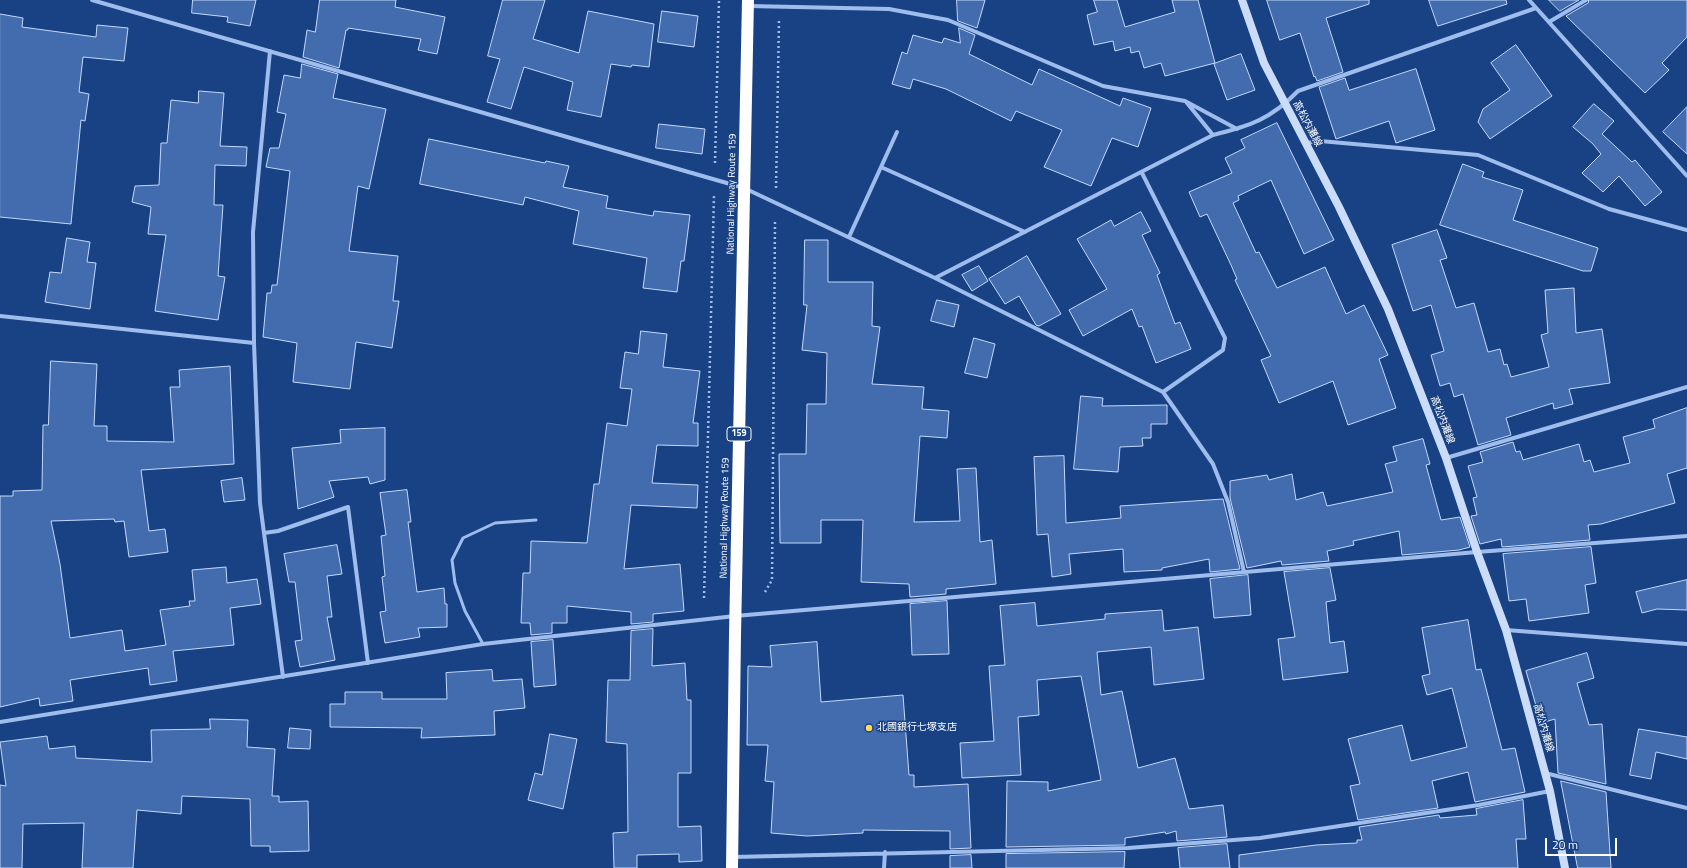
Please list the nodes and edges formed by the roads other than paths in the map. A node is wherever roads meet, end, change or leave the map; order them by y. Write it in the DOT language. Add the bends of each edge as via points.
graph roads {
  1 [pos="92,0"];
  2 [pos="1242,0"];
  3 [pos="1529,0"];
  4 [pos="1586,0"];
  5 [pos="748,3"];
  6 [pos="1536,8"];
  7 [pos="1549,22"];
  8 [pos="270,51"];
  9 [pos="1185,101"];
  10 [pos="1285,104"];
  11 [pos="1238,129"];
  12 [pos="897,132"];
  13 [pos="1213,135"];
  14 [pos="1306,144"];
  15 [pos="881,167"];
  16 [pos="1142,173"];
  17 [pos="1687,176"];
  18 [pos="744,188"];
  19 [pos="1687,230"];
  20 [pos="1025,232"];
  21 [pos="849,237"];
  22 [pos="935,278"];
  23 [pos="0,316"];
  24 [pos="254,343"];
  25 [pos="1687,388"];
  26 [pos="1163,392"];
  27 [pos="1446,458"];
  28 [pos="536,520"];
  29 [pos="264,533"];
  30 [pos="1687,536"];
  31 [pos="1477,552"];
  32 [pos="1244,572"];
  33 [pos="735,616"];
  34 [pos="1506,630"];
  35 [pos="483,644"];
  36 [pos="1687,644"];
  37 [pos="368,663"];
  38 [pos="283,676"];
  39 [pos="0,722"];
  40 [pos="1545,774"];
  41 [pos="1550,791"];
  42 [pos="1687,808"];
  43 [pos="885,852"];
  44 [pos="732,862"];
  45 [pos="884,868"];
  46 [pos="1565,868"];
  1 -- 8 [label="street"];
  2 -- 10 [label="main road, 高松内灘線" via="1264,63"];
  3 -- 6 [label="street"];
  4 -- 7 [label="street"];
  5 -- 9 [label="street" via="889,9 948,20 1103,86"];
  5 -- 18 [label="highway, National Highway Route 159 / 159"];
  6 -- 7 [label="street"];
  6 -- 10 [label="street" via="1298,91"];
  7 -- 17 [label="street"];
  8 -- 18 [label="street"];
  8 -- 24 [label="street" via="253,232"];
  9 -- 11 [label="street"];
  9 -- 13 [label="street"];
  10 -- 11 [label="street" via="1272,115"];
  10 -- 14 [label="main road, 高松内灘線"];
  11 -- 13 [label="street"];
  12 -- 15 [label="street"];
  13 -- 16 [label="street"];
  14 -- 19 [label="street" via="1320,141 1478,155 1609,209"];
  14 -- 27 [label="main road, 高松内灘線" via="1388,309"];
  15 -- 20 [label="street"];
  15 -- 21 [label="street"];
  16 -- 20 [label="street"];
  16 -- 26 [label="street" via="1225,338 1223,350"];
  18 -- 21 [label="street"];
  18 -- 33 [label="highway, National Highway Route 159 / 159"];
  20 -- 22 [label="street"];
  21 -- 22 [label="street"];
  22 -- 26 [label="street"];
  23 -- 24 [label="street"];
  24 -- 29 [label="street" via="260,503"];
  25 -- 27 [label="street"];
  26 -- 32 [label="street" via="1213,464 1228,502"];
  27 -- 31 [label="main road, 高松内灘線"];
  28 -- 35 [label="lane" via="495,523 463,538 452,560 455,583 465,611"];
  29 -- 37 [label="street" via="278,531 348,507"];
  29 -- 38 [label="street"];
  30 -- 31 [label="street"];
  31 -- 32 [label="street"];
  31 -- 34 [label="main road, 高松内灘線"];
  32 -- 33 [label="street"];
  33 -- 35 [label="street"];
  33 -- 44 [label="highway, National Highway Route 159 / 159"];
  34 -- 36 [label="street"];
  34 -- 40 [label="main road, 高松内灘線"];
  35 -- 37 [label="street"];
  37 -- 38 [label="street"];
  38 -- 39 [label="street"];
  40 -- 41 [label="main road, 高松内灘線"];
  40 -- 42 [label="street"];
  41 -- 43 [label="street" via="1479,805 1260,838 1128,848"];
  41 -- 46 [label="main road, 高松内灘線"];
  43 -- 44 [label="street"];
  43 -- 45 [label="street"];
}
